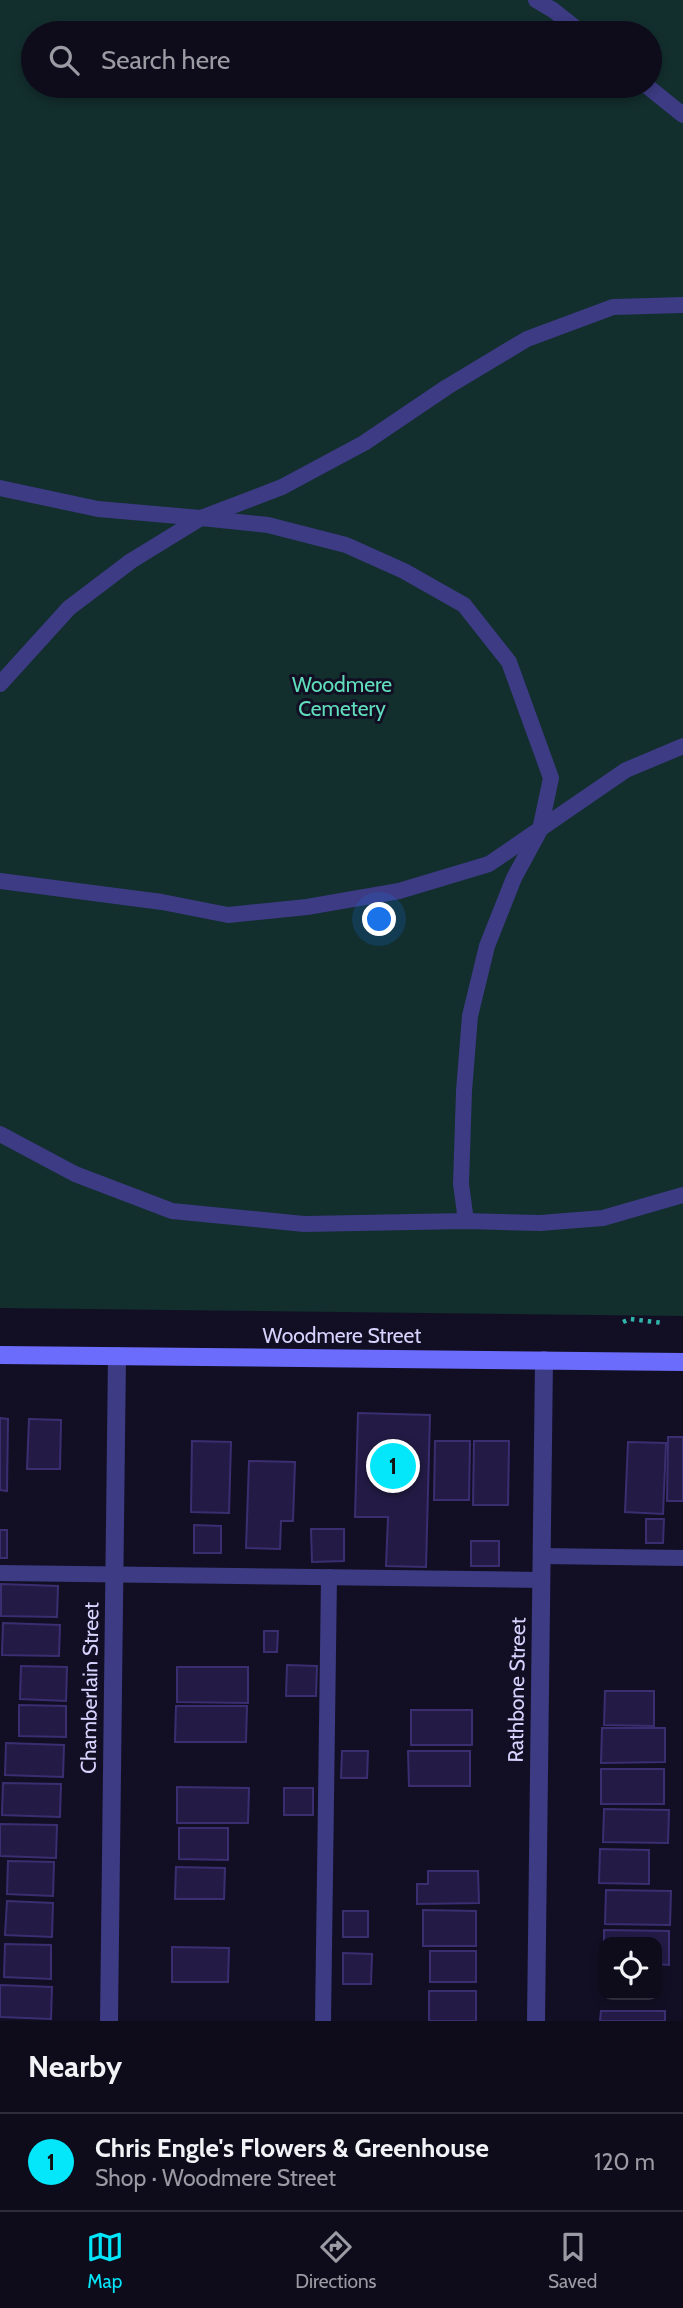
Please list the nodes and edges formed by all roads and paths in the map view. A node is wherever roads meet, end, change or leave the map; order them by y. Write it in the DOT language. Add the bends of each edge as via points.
graph roads {
  1 [pos="536,0"];
  2 [pos="566,21"];
  3 [pos="661,98"];
  4 [pos="683,115"];
  5 [pos="683,305"];
  6 [pos="0,488"];
  7 [pos="201,518"];
  8 [pos="0,684"];
  9 [pos="683,746"];
  10 [pos="540,830"];
  11 [pos="0,881"];
  12 [pos="0,1134"];
  13 [pos="683,1195"];
  14 [pos="466,1221"];
  15 [pos="623,1322"];
  16 [pos="663,1323"];
  17 [pos="0,1355"];
  18 [pos="117,1356"];
  19 [pos="544,1360"];
  20 [pos="683,1362"];
  21 [pos="542,1556"];
  22 [pos="683,1558"];
  23 [pos="0,1573"];
  24 [pos="114,1575"];
  25 [pos="329,1577"];
  26 [pos="541,1580"];
  27 [pos="108,2021"];
  28 [pos="323,2021"];
  29 [pos="536,2021"];
  1 -- 2 [label="lane"];
  3 -- 4 [label="lane"];
  5 -- 7 [label="lane" via="613,307 527,340 364,443 282,487"];
  6 -- 7 [label="lane" via="98,509"];
  7 -- 8 [label="lane" via="131,561 69,608"];
  7 -- 10 [label="lane" via="268,525 346,545 464,605 509,662 551,778"];
  9 -- 10 [label="lane" via="626,770"];
  10 -- 11 [label="lane" via="489,864 399,891 228,915"];
  10 -- 14 [label="lane" via="514,878 487,946 470,1016 461,1184"];
  12 -- 14 [label="lane" via="75,1174 172,1211 304,1224"];
  13 -- 14 [label="lane" via="604,1218 540,1223"];
  15 -- 16 [label="path"];
  17 -- 18 [label="street, Woodmere Street"];
  18 -- 19 [label="street, Woodmere Street"];
  18 -- 24 [label="street, Chamberlain Street"];
  19 -- 20 [label="street, Woodmere Street"];
  19 -- 21 [label="street, Rathbone Street"];
  21 -- 22 [label="lane"];
  21 -- 26 [label="street, Rathbone Street"];
  23 -- 24 [label="lane"];
  24 -- 25 [label="lane"];
  24 -- 27 [label="street, Chamberlain Street"];
  25 -- 26 [label="lane"];
  25 -- 28 [label="lane"];
  26 -- 29 [label="street, Rathbone Street"];
}
